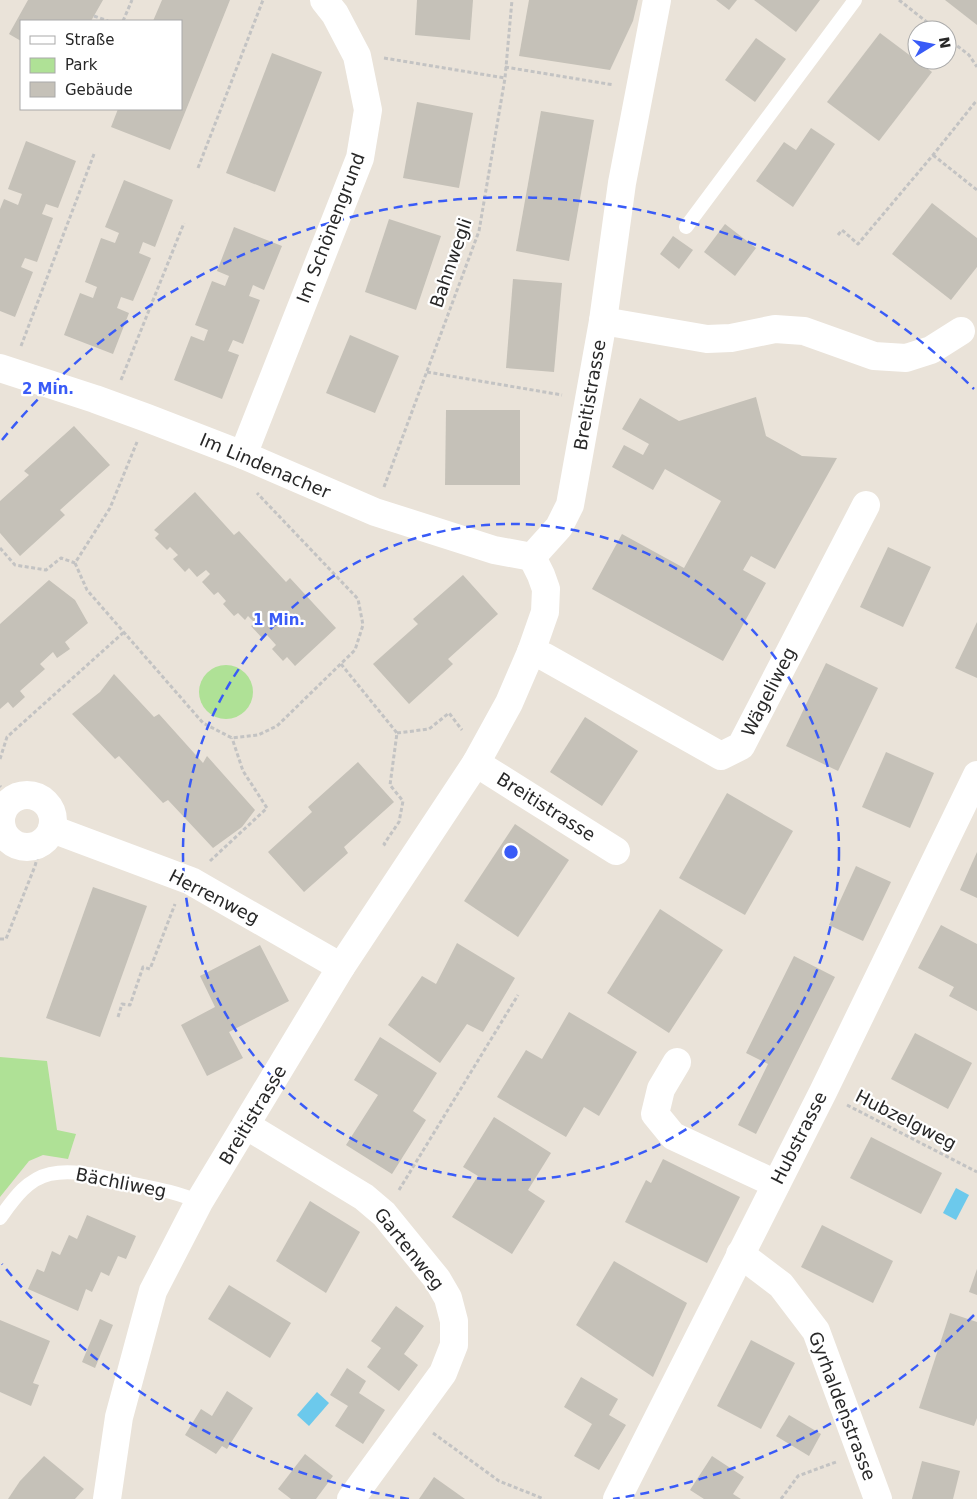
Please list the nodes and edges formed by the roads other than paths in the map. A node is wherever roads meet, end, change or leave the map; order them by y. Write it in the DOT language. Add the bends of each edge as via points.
graph roads {
  1 [pos="324,0"];
  2 [pos="657,0"];
  3 [pos="855,0"];
  4 [pos="686,227"];
  5 [pos="603,321"];
  6 [pos="961,331"];
  7 [pos="0,368"];
  8 [pos="243,455"];
  9 [pos="866,505"];
  10 [pos="532,557"];
  11 [pos="531,652"];
  12 [pos="478,758"];
  13 [pos="977,775"];
  14 [pos="1,811"];
  15 [pos="46,836"];
  16 [pos="616,851"];
  17 [pos="341,967"];
  18 [pos="677,1062"];
  19 [pos="247,1126"];
  20 [pos="776,1184"];
  21 [pos="199,1202"];
  22 [pos="0,1218"];
  23 [pos="740,1254"];
  24 [pos="107,1499"];
  25 [pos="351,1499"];
  26 [pos="617,1499"];
  27 [pos="878,1499"];
  1 -- 8 [label="street, Im Schönengrund" via="357,56 368,110 360,158"];
  2 -- 5 [label="street, Breitistrasse" via="622,183"];
  3 -- 4 [label="lane"];
  5 -- 6 [label="street" via="707,339 731,338 775,329 804,331 874,356 906,358 931,350"];
  5 -- 10 [label="street, Breitistrasse" via="570,504 559,527"];
  7 -- 8 [label="street, Im Lindenacher" via="96,399"];
  8 -- 10 [label="street, Im Lindenacher" via="375,512 494,550"];
  9 -- 11 [label="street, Wägeliweg" via="741,746 721,756"];
  10 -- 11 [label="street, Breitistrasse" via="546,589 545,612"];
  11 -- 12 [label="street, Breitistrasse" via="509,703"];
  12 -- 16 [label="street, Breitistrasse"];
  12 -- 17 [label="street, Breitistrasse"];
  13 -- 20 [label="street, Hubstrasse"];
  14 -- 15 [label="street, Herrenweg" via="9,841 16,845 33,846"];
  14 -- 15 [label="street, Herrenweg" via="22,795 40,798 51,811 53,820"];
  15 -- 17 [label="street, Herrenweg" via="191,881"];
  17 -- 19 [label="street, Breitistrasse"];
  18 -- 20 [label="street" via="661,1089 655,1114 661,1122 673,1136"];
  19 -- 21 [label="street, Breitistrasse"];
  19 -- 25 [label="street, Gartenweg" via="364,1197 384,1214 437,1279 448,1298 454,1321 454,1344 443,1373"];
  20 -- 23 [label="street, Hubstrasse"];
  21 -- 22 [label="lane, Bächliweg" via="176,1193 75,1172 58,1173 30,1182"];
  21 -- 24 [label="street, Breitistrasse" via="153,1290 119,1417"];
  23 -- 26 [label="street, Hubstrasse"];
  23 -- 27 [label="street, Gyrhaldenstrasse" via="781,1285 816,1331"];
}
